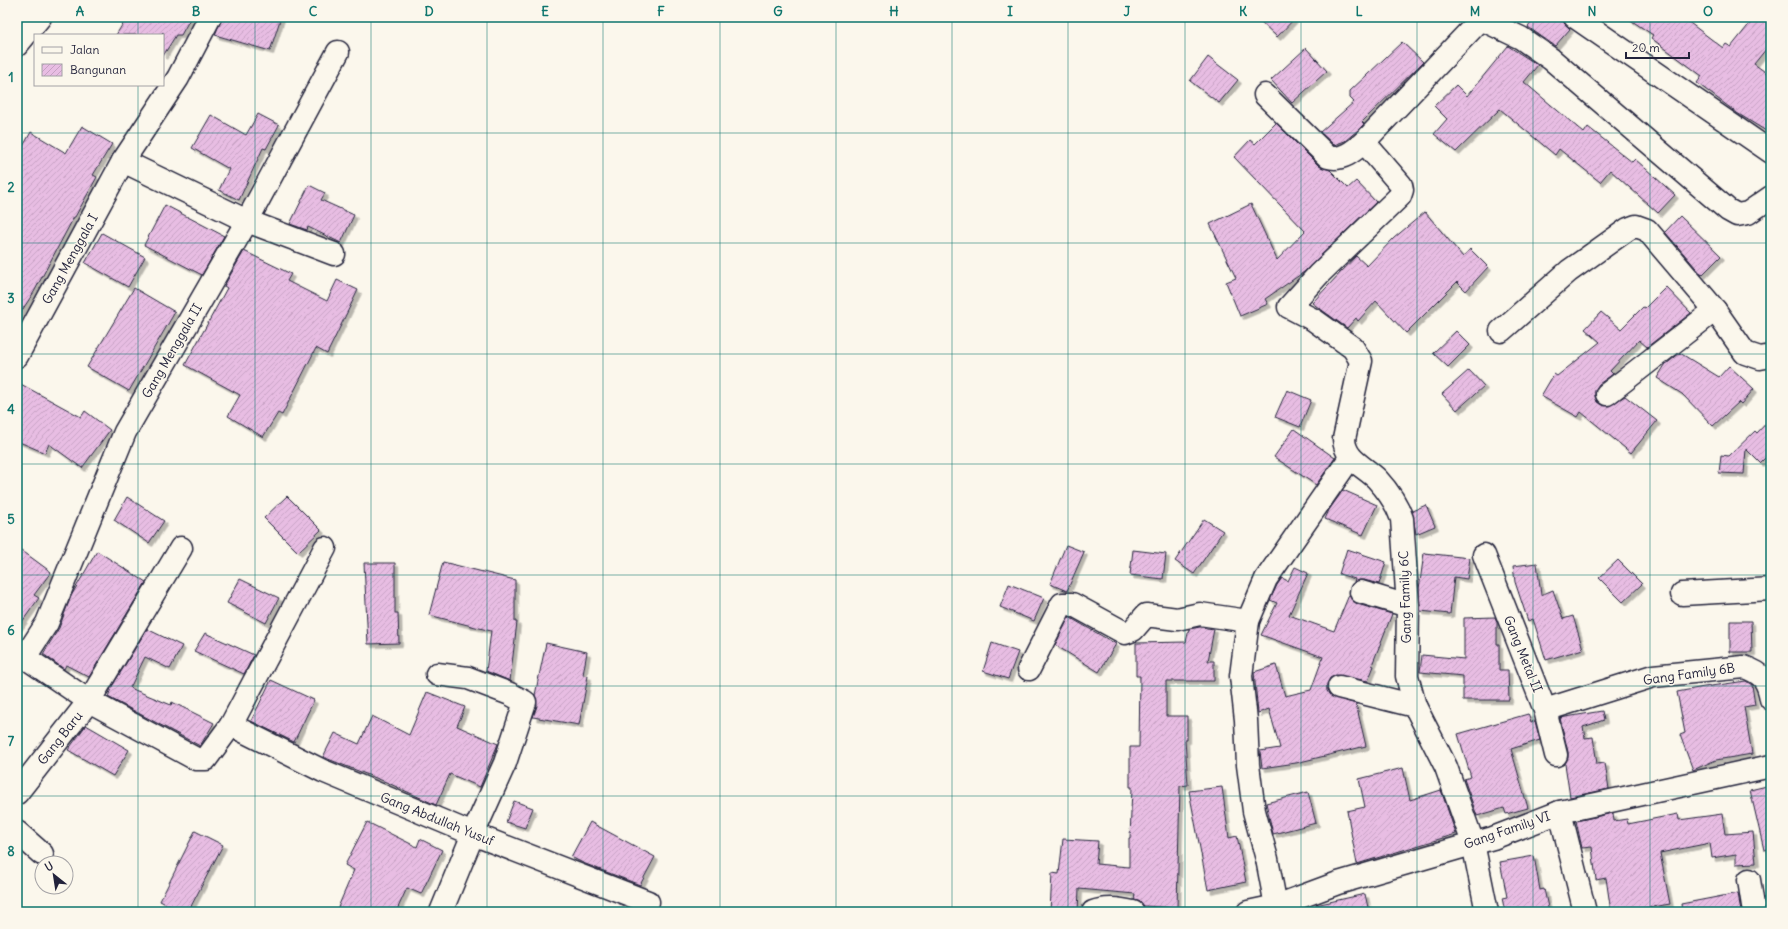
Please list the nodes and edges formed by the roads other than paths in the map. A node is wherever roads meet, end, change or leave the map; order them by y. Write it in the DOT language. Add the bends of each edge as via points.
graph roads {
  1 [pos="40,17"];
  2 [pos="210,17"];
  3 [pos="1575,17"];
  4 [pos="1482,18"];
  5 [pos="17,45"];
  6 [pos="338,52"];
  7 [pos="1266,95"];
  8 [pos="1364,142"];
  9 [pos="1771,152"];
  10 [pos="123,161"];
  11 [pos="1771,197"];
  12 [pos="247,221"];
  13 [pos="334,254"];
  14 [pos="1715,310"];
  15 [pos="1501,331"];
  16 [pos="17,356"];
  17 [pos="1771,356"];
  18 [pos="1607,394"];
  19 [pos="1350,458"];
  20 [pos="181,548"];
  21 [pos="325,548"];
  22 [pos="1484,555"];
  23 [pos="1771,589"];
  24 [pos="1361,592"];
  25 [pos="1682,594"];
  26 [pos="1408,606"];
  27 [pos="1248,621"];
  28 [pos="21,655"];
  29 [pos="1029,668"];
  30 [pos="437,674"];
  31 [pos="1339,687"];
  32 [pos="1771,699"];
  33 [pos="89,701"];
  34 [pos="1415,706"];
  35 [pos="1545,710"];
  36 [pos="231,725"];
  37 [pos="1556,755"];
  38 [pos="1771,766"];
  39 [pos="17,793"];
  40 [pos="1560,812"];
  41 [pos="17,832"];
  42 [pos="473,834"];
  43 [pos="1473,843"];
  44 [pos="42,854"];
  45 [pos="1749,880"];
  46 [pos="648,902"];
  47 [pos="1276,906"];
  48 [pos="441,912"];
  49 [pos="1093,912"];
  50 [pos="1133,912"];
  51 [pos="1248,912"];
  52 [pos="1487,912"];
  53 [pos="1585,912"];
  54 [pos="1754,912"];
  1 -- 5 [label="street"];
  2 -- 10 [label="street, Gang Menggala I" via="178,78"];
  3 -- 9 [label="street"];
  4 -- 8 [label="street"];
  4 -- 11 [label="street" via="1520,38 1551,59 1728,210 1737,215 1748,213"];
  6 -- 12 [label="street, Gang Menggala II"];
  7 -- 8 [label="street" via="1328,157 1340,158"];
  8 -- 19 [label="street" via="1401,185 1400,196 1319,274 1289,307 1314,320 1353,348 1361,361 1344,439 1344,447"];
  10 -- 12 [label="street"];
  10 -- 16 [label="street, Gang Menggala I"];
  12 -- 13 [label="street"];
  12 -- 28 [label="street, Gang Menggala II" via="125,432 47,623"];
  14 -- 15 [label="street" via="1647,230 1636,226 1569,271"];
  14 -- 17 [label="street" via="1745,353 1760,358"];
  14 -- 18 [label="street"];
  19 -- 26 [label="street, Gang Family 6C" via="1377,479 1398,506 1402,519"];
  19 -- 27 [label="street" via="1266,579"];
  20 -- 33 [label="street, Gang Baru"];
  21 -- 36 [label="street"];
  22 -- 35 [label="street, Gang Metal II"];
  23 -- 25 [label="street"];
  24 -- 26 [label="street"];
  26 -- 34 [label="street, Gang Family 6C" via="1407,676"];
  27 -- 29 [label="street" via="1200,614 1177,619 1146,615 1133,630 1125,632 1072,604 1062,604"];
  27 -- 47 [label="street" via="1241,676 1248,765 1254,811"];
  28 -- 33 [label="street"];
  30 -- 42 [label="street" via="468,678 525,702 505,763"];
  31 -- 34 [label="street"];
  32 -- 35 [label="street, Gang Family 6B" via="1769,686 1758,672 1744,667 1654,676"];
  33 -- 36 [label="street" via="200,760 206,759"];
  33 -- 39 [label="street, Gang Baru"];
  34 -- 43 [label="street, Gang Family 6C" via="1446,767"];
  35 -- 37 [label="street, Gang Metal II"];
  36 -- 42 [label="street, Gang Abdullah Yusuf" via="323,771"];
  38 -- 40 [label="street, Gang Family VI"];
  40 -- 43 [label="street, Gang Family VI" via="1493,838"];
  40 -- 53 [label="street"];
  41 -- 44 [label="street"];
  42 -- 46 [label="street, Gang Abdullah Yusuf"];
  42 -- 48 [label="street"];
  43 -- 47 [label="street, Gang Family VI" via="1338,883"];
  43 -- 52 [label="street, Gang Family 6C"];
  45 -- 54 [label="street"];
  47 -- 51 [label="street, Gang Family VI"];
  49 -- 50 [label="street" via="1112,909"];
}
